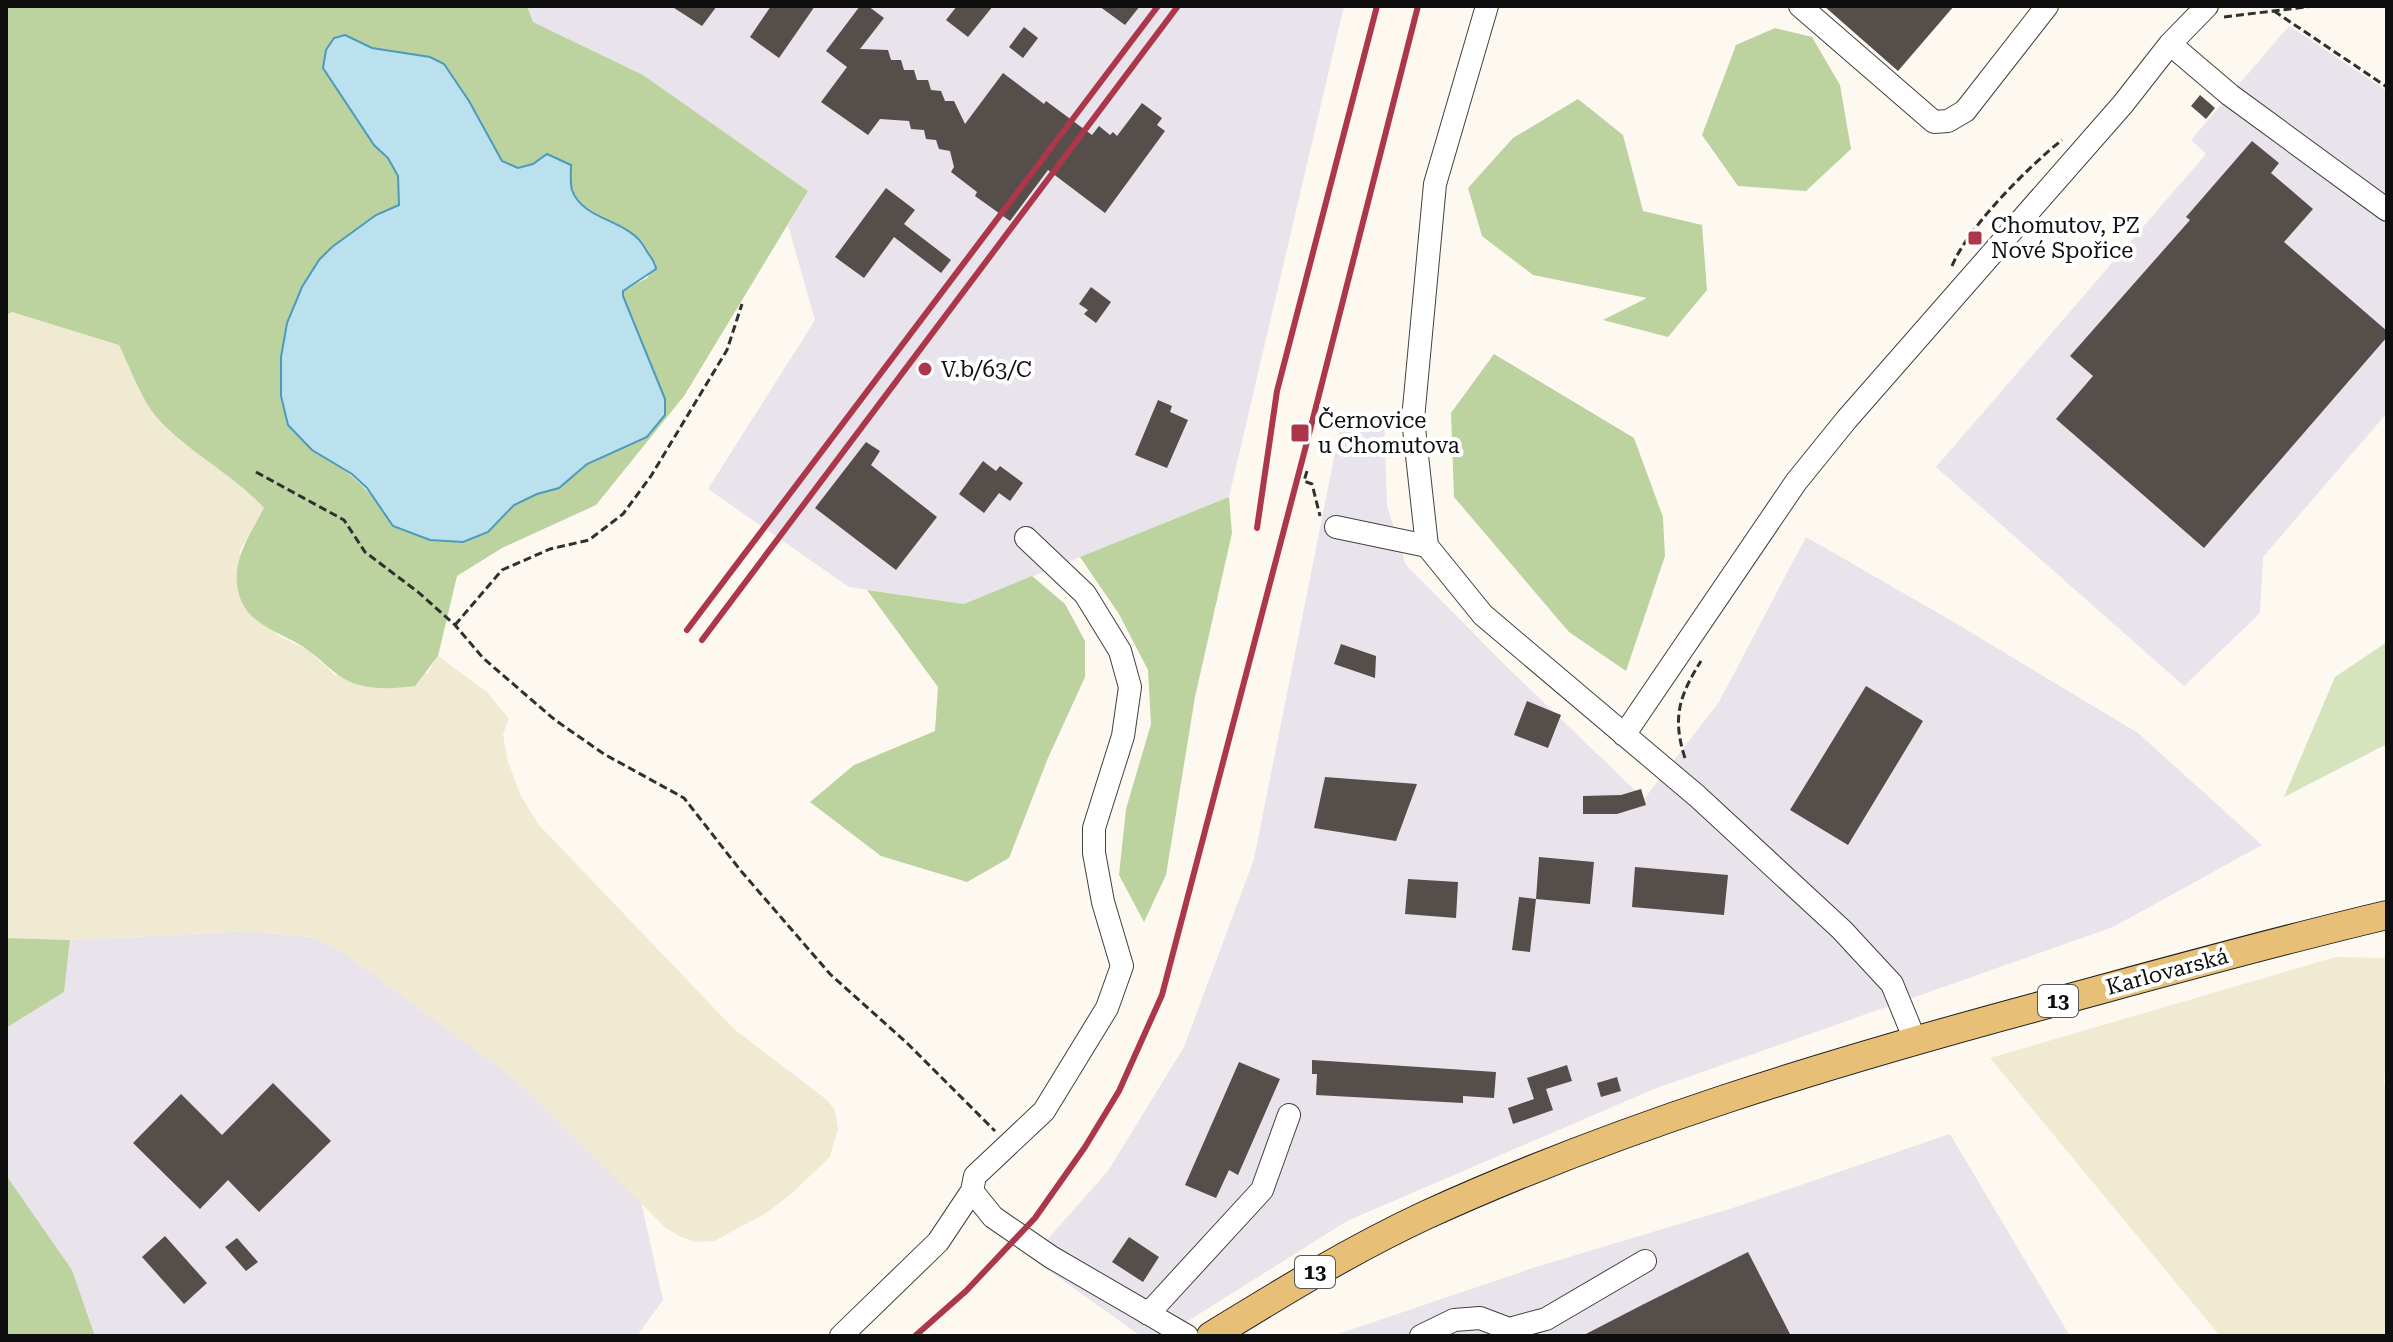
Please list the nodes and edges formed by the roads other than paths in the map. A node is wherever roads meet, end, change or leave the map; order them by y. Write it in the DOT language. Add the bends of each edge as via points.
graph roads {
  1 [pos="1487,6"];
  2 [pos="1800,6"];
  3 [pos="2047,6"];
  4 [pos="2214,12"];
  5 [pos="2170,44"];
  6 [pos="2387,210"];
  7 [pos="1336,527"];
  8 [pos="1026,538"];
  9 [pos="1427,546"];
  10 [pos="1624,735"];
  11 [pos="2387,915"];
  12 [pos="1915,1040"];
  13 [pos="1289,1115"];
  14 [pos="972,1191"];
  15 [pos="1645,1261"];
  16 [pos="1148,1314"];
  17 [pos="841,1336"];
  18 [pos="1187,1336"];
  19 [pos="1211,1336"];
  20 [pos="1421,1336"];
  1 -- 9 [label="street" via="1435,184 1413,419"];
  2 -- 3 [label="street" via="1934,122 1965,111"];
  4 -- 5 [label="street"];
  5 -- 6 [label="street" via="2230,95"];
  5 -- 10 [label="street" via="1796,482"];
  7 -- 9 [label="street"];
  8 -- 14 [label="street" via="1085,594 1120,651 1130,687 1123,736 1094,828 1103,902 1122,966 1107,1008 1044,1111 975,1176"];
  9 -- 10 [label="street" via="1483,615"];
  10 -- 12 [label="street" via="1842,930 1892,984"];
  11 -- 12 [label="main road, Karlovarská / 13"];
  12 -- 19 [label="main road, 13" via="1712,1102 1424,1216 1318,1270"];
  13 -- 16 [label="street" via="1262,1190"];
  14 -- 16 [label="street" via="993,1217"];
  14 -- 17 [label="street" via="938,1242"];
  15 -- 20 [label="street" via="1546,1319 1509,1329 1480,1318 1454,1320"];
  16 -- 18 [label="street"];
}
